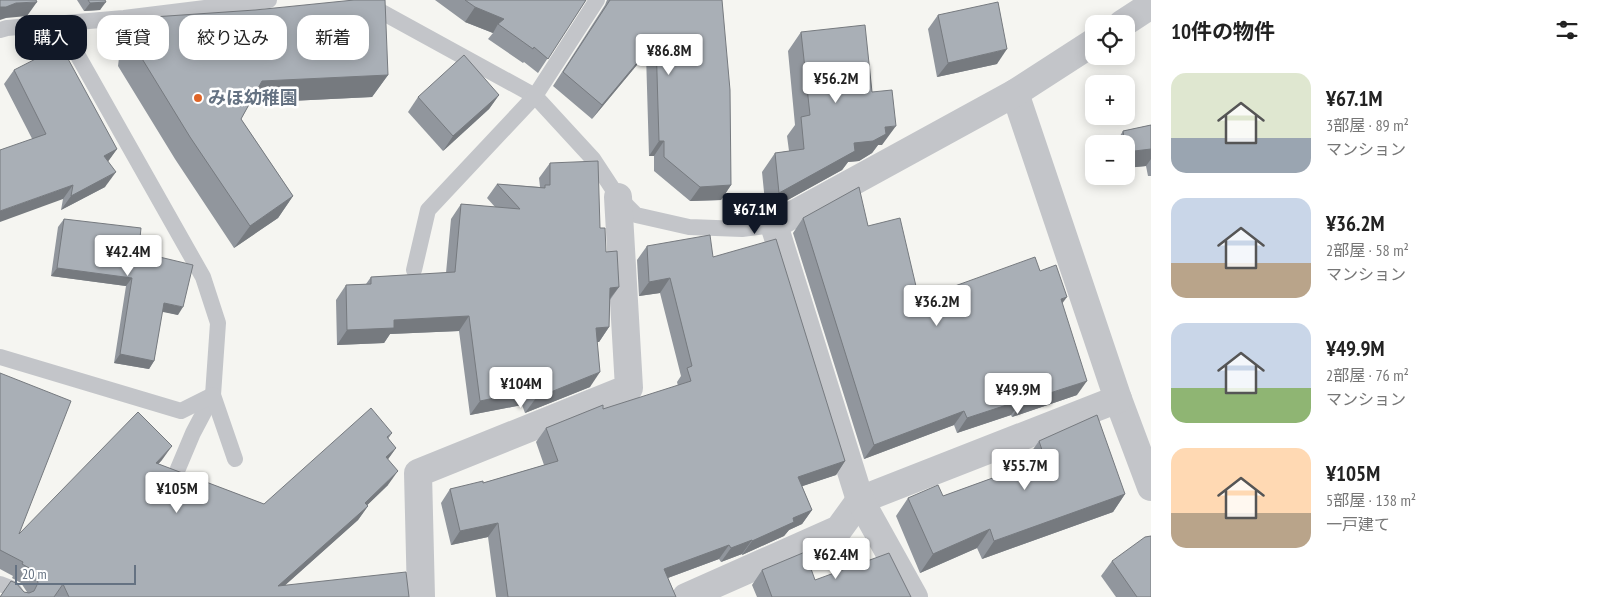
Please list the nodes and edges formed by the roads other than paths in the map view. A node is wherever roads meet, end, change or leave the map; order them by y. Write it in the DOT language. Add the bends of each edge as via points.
graph roads {
  1 [pos="269,0"];
  2 [pos="357,0"];
  3 [pos="597,0"];
  4 [pos="1151,5"];
  5 [pos="1135,15"];
  6 [pos="87,21"];
  7 [pos="15,27"];
  8 [pos="0,30"];
  9 [pos="1085,48"];
  10 [pos="81,60"];
  11 [pos="1015,93"];
  12 [pos="535,96"];
  13 [pos="618,197"];
  14 [pos="774,225"];
  15 [pos="414,270"];
  16 [pos="0,357"];
  17 [pos="213,395"];
  18 [pos="1118,398"];
  19 [pos="235,459"];
  20 [pos="177,471"];
  21 [pos="1151,486"];
  22 [pos="860,500"];
  23 [pos="0,584"];
  24 [pos="18,597"];
  25 [pos="421,597"];
  26 [pos="686,597"];
  27 [pos="914,597"];
  1 -- 6 [label="lane"];
  2 -- 12 [label="lane"];
  3 -- 12 [label="lane"];
  4 -- 5 [label="street"];
  7 -- 8 [label="lane"];
  9 -- 11 [label="street"];
  10 -- 17 [label="lane" via="204,276 218,323"];
  11 -- 14 [label="street"];
  11 -- 18 [label="street"];
  12 -- 13 [label="lane" via="593,159"];
  12 -- 15 [label="lane" via="428,210"];
  13 -- 14 [label="lane" via="636,215 689,227 742,229"];
  13 -- 25 [label="street" via="629,388 418,473"];
  14 -- 22 [label="street"];
  16 -- 17 [label="lane" via="181,411"];
  17 -- 19 [label="lane"];
  17 -- 20 [label="lane"];
  18 -- 21 [label="street"];
  18 -- 22 [label="street"];
  22 -- 26 [label="street" via="839,529"];
  22 -- 27 [label="street"];
  23 -- 24 [label="lane" via="13,589"];
}
